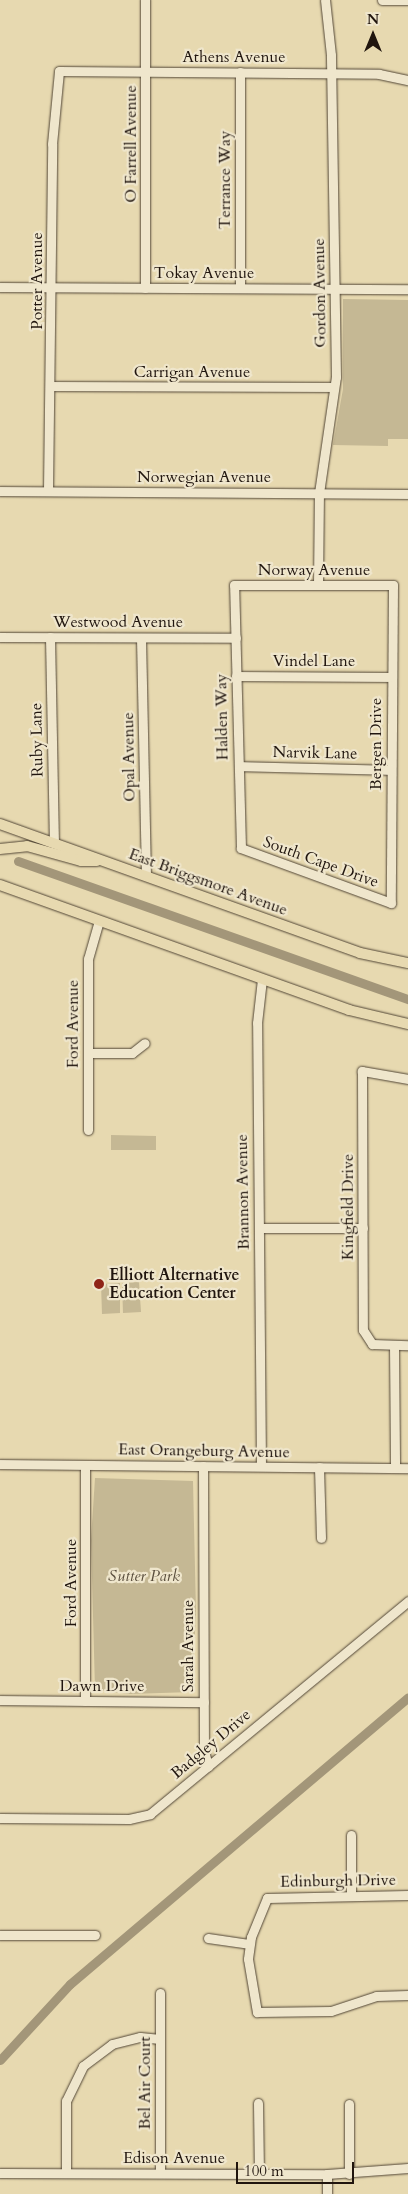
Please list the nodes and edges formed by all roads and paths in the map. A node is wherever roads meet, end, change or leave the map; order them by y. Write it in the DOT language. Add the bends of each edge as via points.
graph roads {
  1 [pos="145,0"];
  2 [pos="324,0"];
  3 [pos="382,0"];
  4 [pos="408,0"];
  5 [pos="59,71"];
  6 [pos="146,72"];
  7 [pos="240,72"];
  8 [pos="332,73"];
  9 [pos="408,80"];
  10 [pos="0,288"];
  11 [pos="51,288"];
  12 [pos="145,288"];
  13 [pos="240,288"];
  14 [pos="335,289"];
  15 [pos="408,289"];
  16 [pos="50,386"];
  17 [pos="334,387"];
  18 [pos="0,491"];
  19 [pos="48,491"];
  20 [pos="320,493"];
  21 [pos="408,494"];
  22 [pos="234,585"];
  23 [pos="318,585"];
  24 [pos="393,585"];
  25 [pos="0,637"];
  26 [pos="50,637"];
  27 [pos="141,638"];
  28 [pos="236,638"];
  29 [pos="236,676"];
  30 [pos="392,677"];
  31 [pos="239,766"];
  32 [pos="391,770"];
  33 [pos="0,824"];
  34 [pos="54,843"];
  35 [pos="241,848"];
  36 [pos="0,849"];
  37 [pos="103,861"];
  38 [pos="146,876"];
  39 [pos="0,885"];
  40 [pos="391,903"];
  41 [pos="99,920"];
  42 [pos="408,963"];
  43 [pos="262,979"];
  44 [pos="408,1024"];
  45 [pos="145,1043"];
  46 [pos="89,1053"];
  47 [pos="408,1079"];
  48 [pos="88,1130"];
  49 [pos="259,1228"];
  50 [pos="363,1228"];
  51 [pos="394,1345"];
  52 [pos="408,1345"];
  53 [pos="0,1464"];
  54 [pos="85,1465"];
  55 [pos="202,1466"];
  56 [pos="261,1466"];
  57 [pos="319,1467"];
  58 [pos="395,1468"];
  59 [pos="408,1468"];
  60 [pos="321,1538"];
  61 [pos="408,1601"];
  62 [pos="0,1700"];
  63 [pos="85,1701"];
  64 [pos="204,1702"];
  65 [pos="208,1766"];
  66 [pos="0,1818"];
  67 [pos="351,1835"];
  68 [pos="408,1895"];
  69 [pos="351,1896"];
  70 [pos="95,1934"];
  71 [pos="0,1935"];
  72 [pos="208,1938"];
  73 [pos="249,1944"];
  74 [pos="160,1992"];
  75 [pos="408,1995"];
  76 [pos="160,2039"];
  77 [pos="258,2102"];
  78 [pos="349,2104"];
  79 [pos="408,2168"];
  80 [pos="0,2173"];
  81 [pos="66,2173"];
  82 [pos="160,2173"];
  83 [pos="259,2174"];
  84 [pos="327,2174"];
  85 [pos="349,2174"];
  86 [pos="327,2194"];
  1 -- 6 [label="street, O Farrell Avenue"];
  2 -- 8 [label="street, Gordon Avenue"];
  3 -- 4 [label="street"];
  5 -- 6 [label="street, Athens Avenue"];
  5 -- 11 [label="street, Potter Avenue" via="52,144"];
  6 -- 7 [label="street, Athens Avenue"];
  6 -- 12 [label="street, O Farrell Avenue"];
  7 -- 8 [label="street, Athens Avenue"];
  7 -- 13 [label="street, Terrance Way"];
  8 -- 9 [label="street, Athens Avenue" via="379,74"];
  8 -- 14 [label="street, Gordon Avenue"];
  10 -- 11 [label="street, Tokay Avenue"];
  11 -- 12 [label="street, Tokay Avenue"];
  11 -- 16 [label="street, Potter Avenue"];
  12 -- 13 [label="street, Tokay Avenue"];
  13 -- 14 [label="street, Tokay Avenue"];
  14 -- 15 [label="street, Tokay Avenue"];
  14 -- 17 [label="street, Gordon Avenue"];
  16 -- 17 [label="street, Carrigan Avenue"];
  16 -- 19 [label="street, Potter Avenue"];
  17 -- 20 [label="street, Gordon Avenue"];
  18 -- 19 [label="street, Norwegian Avenue"];
  19 -- 20 [label="street, Norwegian Avenue"];
  20 -- 21 [label="street, Norwegian Avenue"];
  20 -- 23 [label="street, Gordon Avenue"];
  22 -- 23 [label="street, Norway Avenue"];
  22 -- 28 [label="street, Halden Way"];
  23 -- 24 [label="street, Norway Avenue"];
  24 -- 30 [label="street, Bergen Drive"];
  25 -- 26 [label="street, Westwood Avenue"];
  26 -- 27 [label="street, Westwood Avenue"];
  26 -- 34 [label="street, Ruby Lane"];
  27 -- 28 [label="street, Westwood Avenue"];
  27 -- 38 [label="street, Opal Avenue"];
  28 -- 29 [label="street, Halden Way"];
  29 -- 30 [label="street, Vindel Lane"];
  29 -- 31 [label="street, Halden Way"];
  30 -- 32 [label="street, Bergen Drive"];
  31 -- 32 [label="street, Narvik Lane"];
  31 -- 35 [label="street, Halden Way"];
  32 -- 40 [label="street, Bergen Drive"];
  33 -- 34 [label="main road, East Briggsmore Avenue"];
  34 -- 37 [label="main road, East Briggsmore Avenue"];
  35 -- 40 [label="street, South Cape Drive"];
  36 -- 37 [label="main road" via="27,846 81,862"];
  37 -- 38 [label="main road, East Briggsmore Avenue"];
  38 -- 42 [label="main road, East Briggsmore Avenue" via="360,953"];
  39 -- 41 [label="main road"];
  41 -- 43 [label="main road"];
  41 -- 46 [label="street, Ford Avenue" via="88,959"];
  43 -- 44 [label="main road" via="349,1010"];
  43 -- 49 [label="street, Brannon Avenue" via="257,1023"];
  45 -- 46 [label="street" via="132,1053"];
  46 -- 48 [label="street, Ford Avenue"];
  47 -- 50 [label="street, Kingfield Drive" via="362,1071"];
  49 -- 50 [label="street"];
  49 -- 56 [label="street, Brannon Avenue"];
  50 -- 51 [label="street, Kingfield Drive" via="363,1330 368,1341"];
  51 -- 52 [label="street"];
  51 -- 58 [label="street"];
  53 -- 54 [label="street, East Orangeburg Avenue"];
  54 -- 55 [label="street, East Orangeburg Avenue"];
  54 -- 63 [label="street, Ford Avenue"];
  55 -- 56 [label="street, East Orangeburg Avenue"];
  55 -- 64 [label="street, Sarah Avenue"];
  56 -- 57 [label="street, East Orangeburg Avenue"];
  57 -- 58 [label="street, East Orangeburg Avenue"];
  57 -- 60 [label="street"];
  58 -- 59 [label="street, East Orangeburg Avenue"];
  61 -- 65 [label="street, Badgley Drive"];
  62 -- 63 [label="street, Dawn Drive"];
  63 -- 64 [label="street, Dawn Drive"];
  64 -- 65 [label="street, Sarah Avenue"];
  65 -- 66 [label="street, Badgley Drive" via="161,1807 138,1818"];
  67 -- 69 [label="street"];
  68 -- 69 [label="street, Edinburgh Drive"];
  69 -- 73 [label="street, Edinburgh Drive" via="266,1898"];
  70 -- 71 [label="street"];
  72 -- 73 [label="street"];
  73 -- 75 [label="street, Edinburgh Drive" via="248,1966 257,2012 332,2011 376,1996"];
  74 -- 76 [label="street, Bel Air Court"];
  76 -- 81 [label="street" via="140,2037 112,2044 78,2072 66,2101"];
  76 -- 82 [label="street, Bel Air Court"];
  77 -- 83 [label="street"];
  78 -- 85 [label="street"];
  79 -- 85 [label="street, Edison Avenue"];
  80 -- 81 [label="street, Edison Avenue"];
  81 -- 82 [label="street, Edison Avenue"];
  82 -- 83 [label="street, Edison Avenue"];
  83 -- 84 [label="street, Edison Avenue"];
  84 -- 85 [label="street, Edison Avenue"];
  84 -- 86 [label="street"];
}
